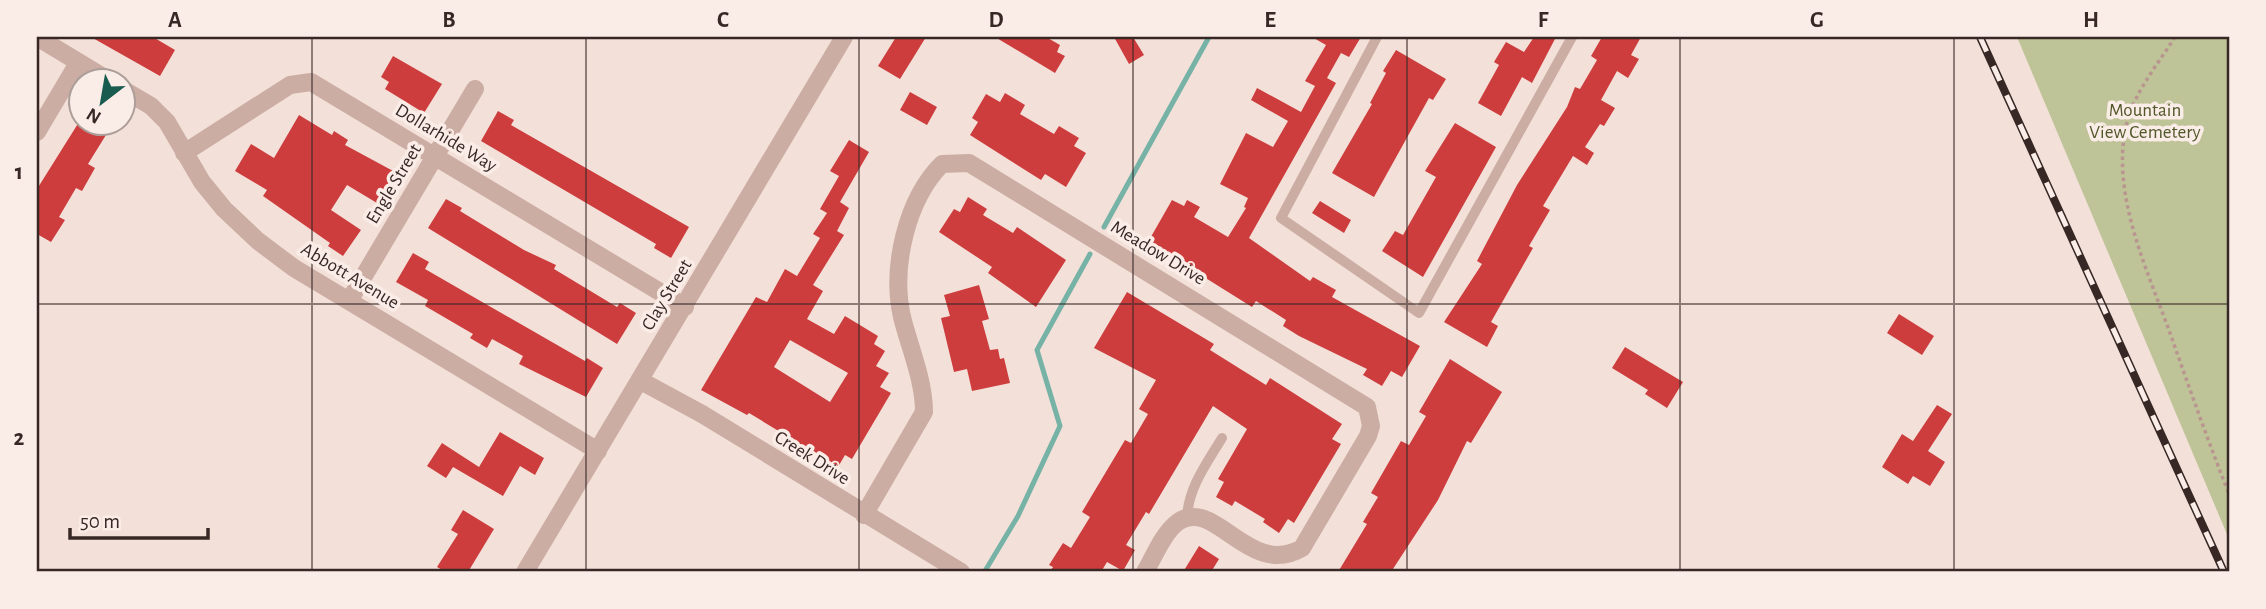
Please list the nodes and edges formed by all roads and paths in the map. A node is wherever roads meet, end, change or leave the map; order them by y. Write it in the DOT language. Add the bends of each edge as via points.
graph roads {
  1 [pos="37,37"];
  2 [pos="844,37"];
  3 [pos="1377,37"];
  4 [pos="1572,37"];
  5 [pos="2175,37"];
  6 [pos="78,63"];
  7 [pos="83,66"];
  8 [pos="475,89"];
  9 [pos="136,97"];
  10 [pos="37,132"];
  11 [pos="184,153"];
  12 [pos="435,156"];
  13 [pos="349,301"];
  14 [pos="685,307"];
  15 [pos="640,381"];
  16 [pos="1222,438"];
  17 [pos="598,451"];
  18 [pos="2229,494"];
  19 [pos="864,514"];
  20 [pos="1187,519"];
  21 [pos="524,572"];
  22 [pos="961,572"];
  23 [pos="1145,572"];
  1 -- 6 [label="street"];
  2 -- 14 [label="street, Clay Street"];
  3 -- 4 [label="lane" via="1281,218 1419,313"];
  5 -- 18 [label="path" via="2143,87 2126,125 2123,158 2128,204"];
  6 -- 7 [label="street"];
  6 -- 10 [label="street"];
  8 -- 12 [label="street, Engle Street"];
  9 -- 11 [label="street, Abbott Avenue" via="167,122"];
  11 -- 12 [label="street, Dollarhide Way" via="300,82 319,85"];
  11 -- 13 [label="street, Abbott Avenue" via="201,182 258,241"];
  12 -- 13 [label="street, Engle Street"];
  12 -- 14 [label="street, Dollarhide Way"];
  13 -- 17 [label="street, Abbott Avenue"];
  14 -- 15 [label="street, Clay Street"];
  15 -- 17 [label="street, Clay Street"];
  15 -- 19 [label="street, Creek Drive"];
  16 -- 20 [label="lane" via="1194,486"];
  17 -- 21 [label="street, Clay Street"];
  19 -- 20 [label="street, Meadow Drive" via="924,412 902,315 898,270 919,197 942,164 956,162 969,163 1367,407 1368,436 1302,548 1291,554 1267,555 1210,522"];
  19 -- 22 [label="street, Creek Drive"];
  20 -- 23 [label="street" via="1170,531"];
}
